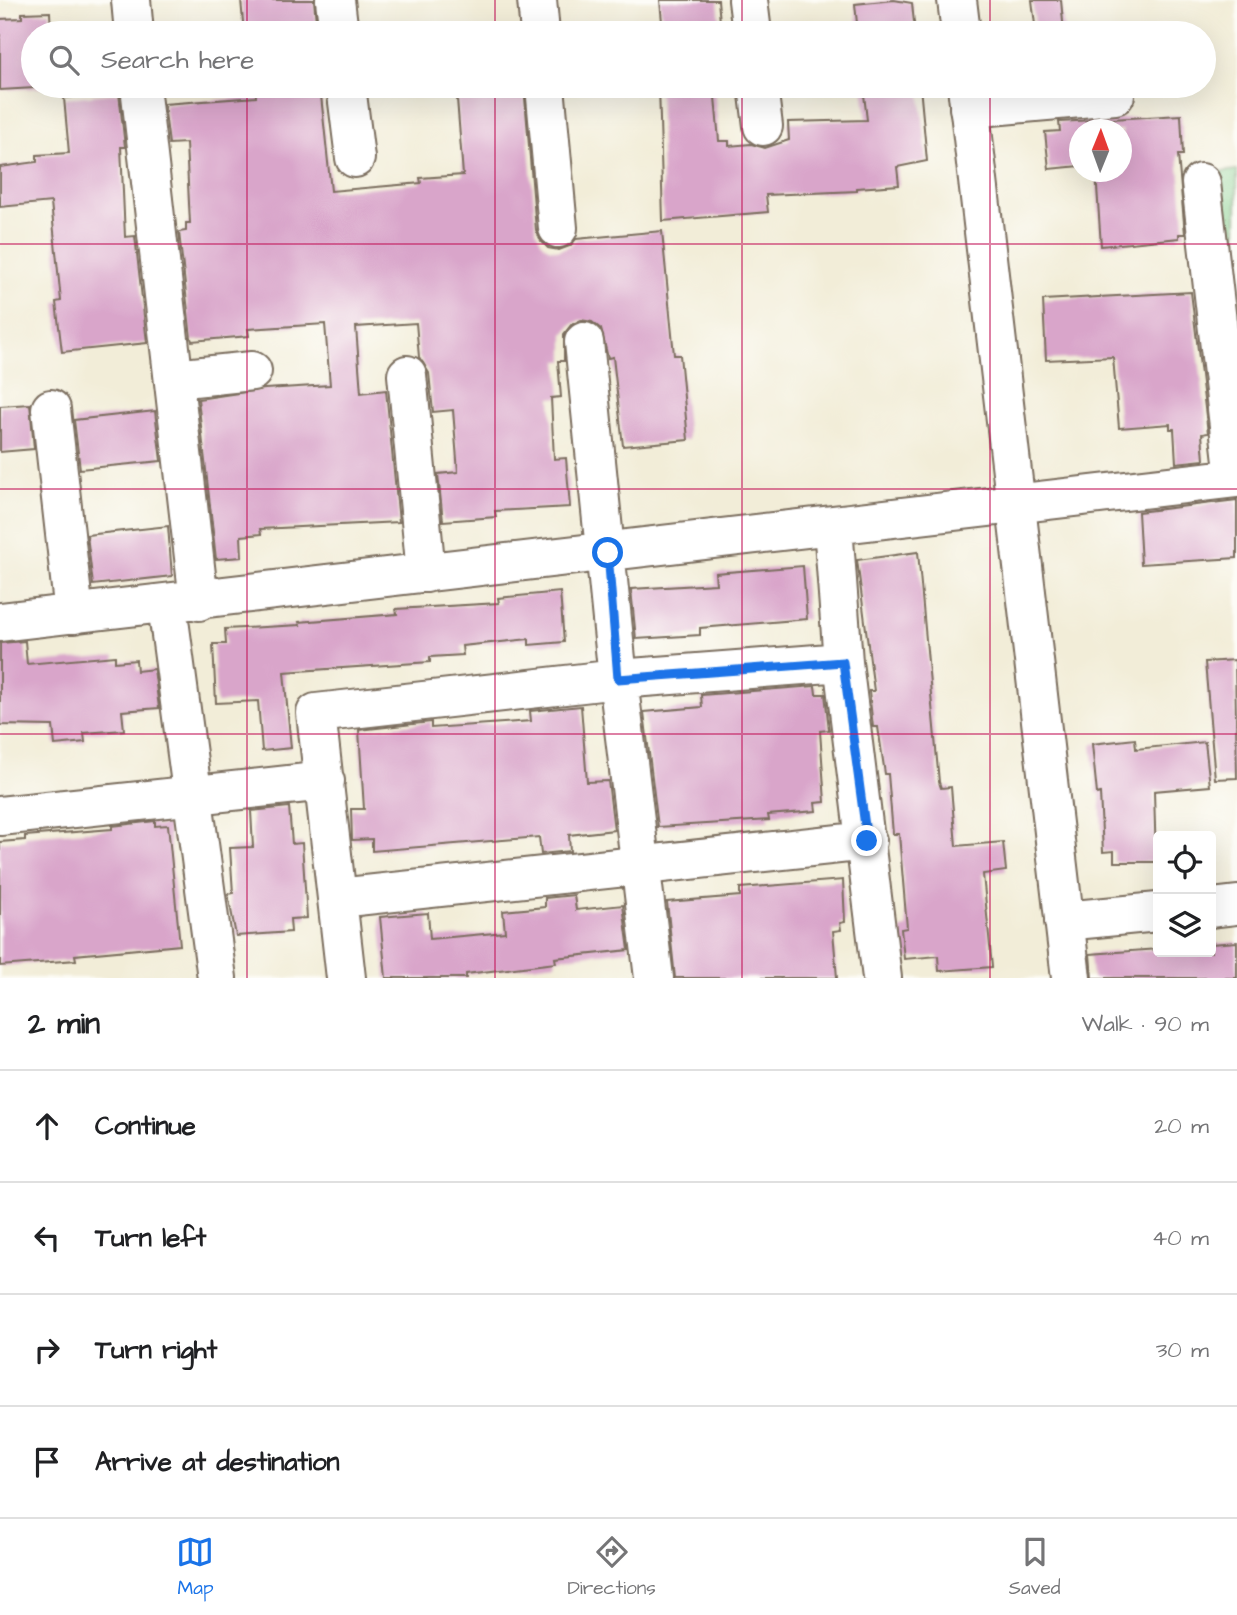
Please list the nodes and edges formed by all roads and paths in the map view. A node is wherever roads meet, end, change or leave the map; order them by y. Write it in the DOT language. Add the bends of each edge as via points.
graph roads {
  1 [pos="131,0"];
  2 [pos="335,0"];
  3 [pos="537,0"];
  4 [pos="748,0"];
  5 [pos="957,0"];
  6 [pos="133,21"];
  7 [pos="338,21"];
  8 [pos="539,21"];
  9 [pos="751,21"];
  10 [pos="960,21"];
  11 [pos="141,98"];
  12 [pos="348,98"];
  13 [pos="546,98"];
  14 [pos="760,98"];
  15 [pos="968,98"];
  16 [pos="763,126"];
  17 [pos="355,158"];
  18 [pos="1201,183"];
  19 [pos="558,228"];
  20 [pos="584,342"];
  21 [pos="252,371"];
  22 [pos="407,375"];
  23 [pos="174,379"];
  24 [pos="51,409"];
  25 [pos="1236,478"];
  26 [pos="1016,504"];
  27 [pos="833,526"];
  28 [pos="608,553"];
  29 [pos="426,573"];
  30 [pos="183,603"];
  31 [pos="74,614"];
  32 [pos="0,622"];
  33 [pos="843,662"];
  34 [pos="618,679"];
  35 [pos="325,781"];
  36 [pos="193,794"];
  37 [pos="0,816"];
  38 [pos="867,841"];
  39 [pos="640,864"];
  40 [pos="338,898"];
  41 [pos="1237,905"];
  42 [pos="1216,907"];
  43 [pos="1153,912"];
  44 [pos="1064,920"];
  45 [pos="217,978"];
  46 [pos="346,978"];
  47 [pos="654,978"];
  48 [pos="882,978"];
  49 [pos="1071,978"];
  1 -- 6 [label="street"];
  2 -- 7 [label="street"];
  3 -- 8 [label="street"];
  4 -- 9 [label="street"];
  5 -- 10 [label="street"];
  11 -- 23 [label="street"];
  12 -- 17 [label="street"];
  13 -- 19 [label="street"];
  14 -- 16 [label="street"];
  15 -- 26 [label="street"];
  18 -- 25 [label="street"];
  20 -- 28 [label="street"];
  21 -- 23 [label="street"];
  22 -- 29 [label="street"];
  23 -- 30 [label="street"];
  24 -- 31 [label="street"];
  25 -- 26 [label="street"];
  26 -- 27 [label="street"];
  26 -- 44 [label="street"];
  27 -- 28 [label="street"];
  27 -- 33 [label="street"];
  28 -- 29 [label="street"];
  28 -- 34 [label="street"];
  29 -- 30 [label="street"];
  30 -- 31 [label="street"];
  30 -- 36 [label="street"];
  31 -- 32 [label="street"];
  33 -- 34 [label="street"];
  33 -- 38 [label="street"];
  34 -- 35 [label="street" via="316,713"];
  34 -- 39 [label="street"];
  35 -- 36 [label="street"];
  35 -- 40 [label="street"];
  36 -- 37 [label="street"];
  36 -- 45 [label="street"];
  38 -- 39 [label="street"];
  38 -- 48 [label="street"];
  39 -- 40 [label="street"];
  39 -- 47 [label="street"];
  40 -- 46 [label="street"];
  41 -- 42 [label="street"];
  43 -- 44 [label="street"];
  44 -- 49 [label="street"];
}
